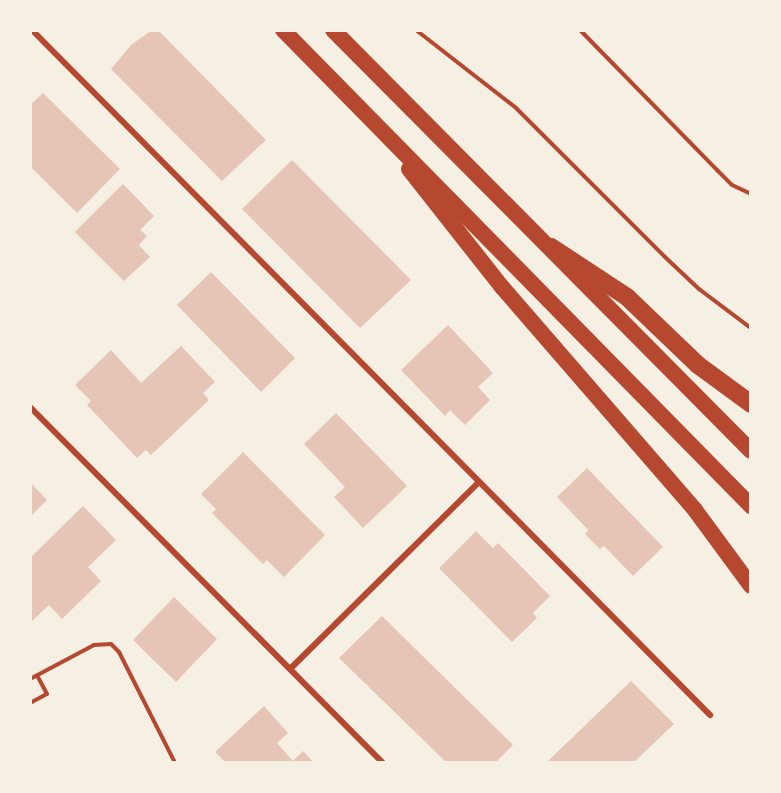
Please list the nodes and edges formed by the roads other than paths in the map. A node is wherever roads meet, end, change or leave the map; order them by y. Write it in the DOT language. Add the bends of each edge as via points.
graph roads {
  1 [pos="32,30"];
  2 [pos="283,30"];
  3 [pos="333,30"];
  4 [pos="360,107"];
  5 [pos="550,247"];
  6 [pos="751,404"];
  7 [pos="30,407"];
  8 [pos="751,451"];
  9 [pos="479,482"];
  10 [pos="751,506"];
  11 [pos="751,586"];
  12 [pos="290,669"];
  13 [pos="710,715"];
  14 [pos="383,763"];
  1 -- 9 [label="street"];
  2 -- 4 [label="highway"];
  3 -- 5 [label="highway"];
  4 -- 10 [label="highway"];
  4 -- 11 [label="highway" via="502,288 695,510"];
  5 -- 6 [label="highway" via="627,297 698,365"];
  5 -- 8 [label="highway"];
  7 -- 12 [label="street"];
  9 -- 12 [label="street"];
  9 -- 13 [label="street"];
  12 -- 14 [label="street"];
}
